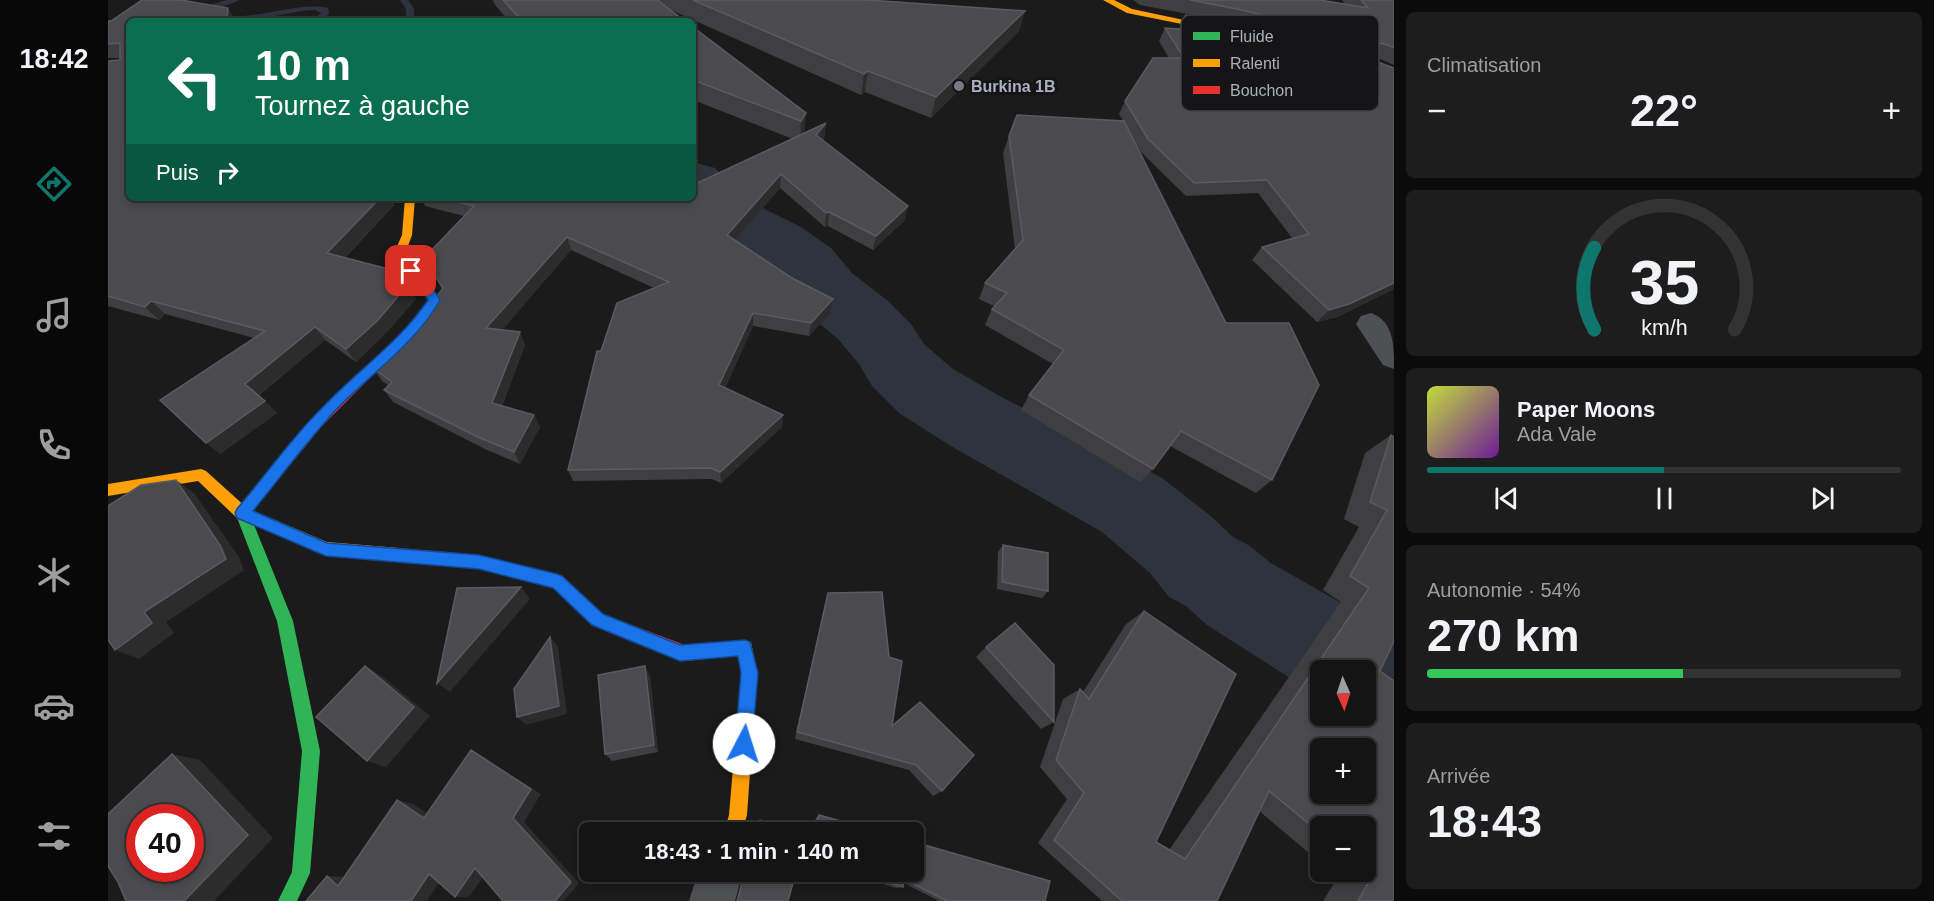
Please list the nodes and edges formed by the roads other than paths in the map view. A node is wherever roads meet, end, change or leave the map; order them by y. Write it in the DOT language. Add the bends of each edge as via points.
graph roads {
  1 [pos="1107,0"];
  2 [pos="1181,21"];
  3 [pos="410,201"];
  4 [pos="1371,324"];
  5 [pos="1394,357"];
  6 [pos="108,490"];
  7 [pos="242,513"];
  8 [pos="736,822"];
  9 [pos="718,882"];
  10 [pos="287,901"];
  11 [pos="712,901"];
  1 -- 2 [label="street" via="1130,11"];
  3 -- 7 [label="street" via="407,235 398,258 434,300 394,349 328,410"];
  4 -- 5 [label="street"];
  6 -- 7 [label="street" via="201,475"];
  7 -- 8 [label="street" via="326,549 479,562 557,582 598,620 680,653 745,648 749,673"];
  7 -- 10 [label="street" via="285,621 311,751 301,873"];
  9 -- 11 [label="street"];
}
